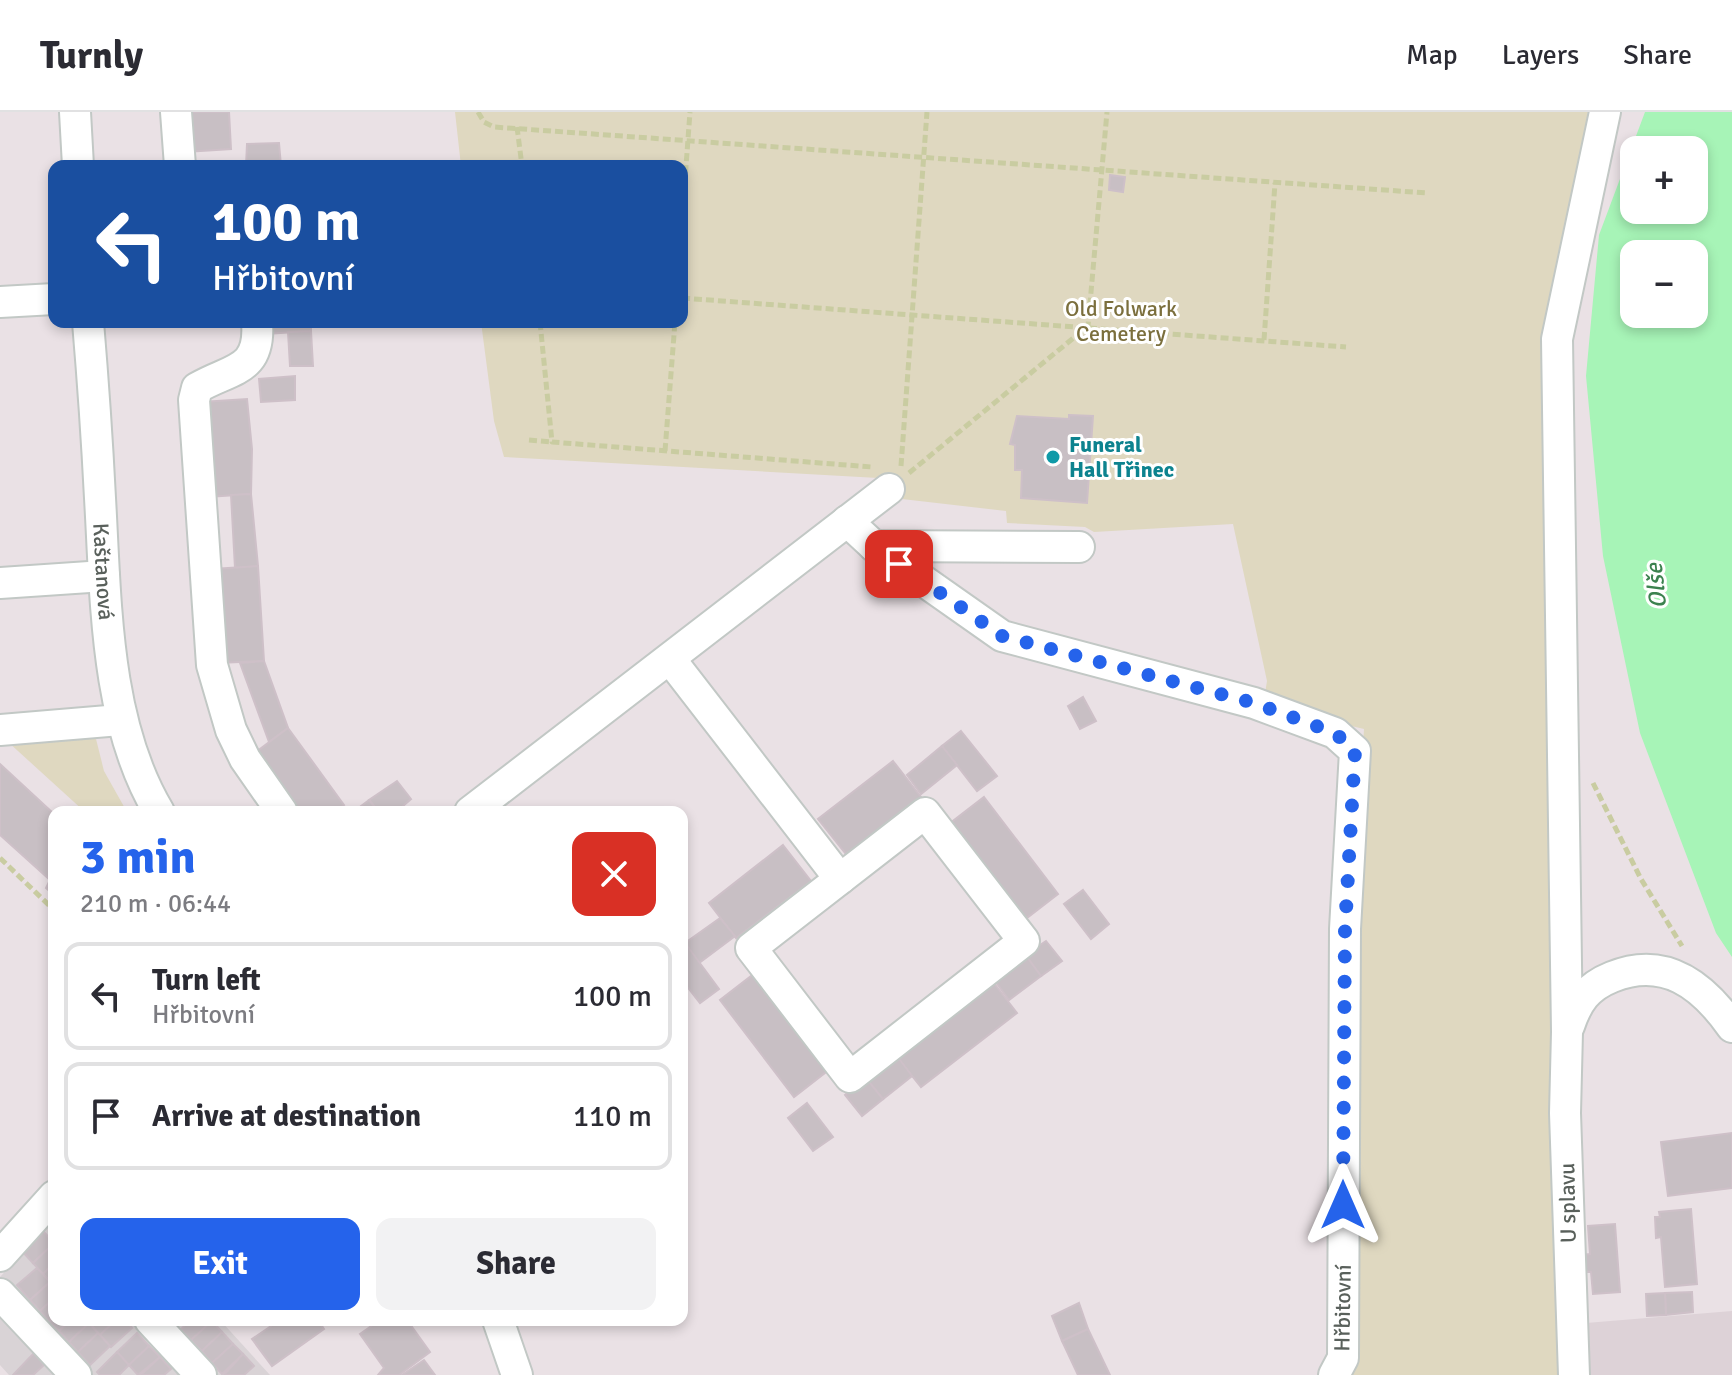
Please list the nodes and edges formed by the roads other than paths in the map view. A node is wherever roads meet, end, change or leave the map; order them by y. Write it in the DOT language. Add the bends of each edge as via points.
graph roads {
  1 [pos="75,112"];
  2 [pos="176,112"];
  3 [pos="1605,112"];
  4 [pos="78,160"];
  5 [pos="180,160"];
  6 [pos="48,299"];
  7 [pos="0,302"];
  8 [pos="88,328"];
  9 [pos="258,328"];
  10 [pos="895,484"];
  11 [pos="847,521"];
  12 [pos="874,546"];
  13 [pos="1079,547"];
  14 [pos="104,576"];
  15 [pos="0,583"];
  16 [pos="670,659"];
  17 [pos="120,720"];
  18 [pos="0,730"];
  19 [pos="156,806"];
  20 [pos="278,806"];
  21 [pos="478,806"];
  22 [pos="840,879"];
  23 [pos="1727,1020"];
  24 [pos="1567,1032"];
  25 [pos="48,1210"];
  26 [pos="0,1256"];
  27 [pos="0,1294"];
  28 [pos="156,1326"];
  29 [pos="500,1326"];
  30 [pos="76,1375"];
  31 [pos="201,1375"];
  32 [pos="517,1375"];
  33 [pos="1334,1375"];
  34 [pos="1574,1375"];
  1 -- 4 [label="street"];
  2 -- 5 [label="street"];
  3 -- 24 [label="street, U splavu" via="1557,339"];
  6 -- 7 [label="street"];
  8 -- 14 [label="street, Kaštanová"];
  9 -- 20 [label="street" via="259,342 249,361 197,388 194,400 212,665 231,730"];
  10 -- 11 [label="street"];
  11 -- 12 [label="street, Hřbitovní"];
  11 -- 16 [label="street"];
  12 -- 13 [label="street"];
  12 -- 33 [label="street, Hřbitovní" via="1002,636 1254,703 1335,733 1355,751 1345,929 1343,1358"];
  14 -- 15 [label="street"];
  14 -- 17 [label="street, Kaštanová"];
  16 -- 21 [label="street"];
  16 -- 22 [label="street"];
  17 -- 18 [label="street"];
  17 -- 19 [label="street, Kaštanová"];
  22 -- 22 [label="street" via="751,948 850,1077 1024,941 925,813"];
  23 -- 24 [label="street" via="1697,987 1667,971 1634,968 1577,1000"];
  24 -- 34 [label="street, U splavu"];
  25 -- 26 [label="street"];
  27 -- 30 [label="street"];
  28 -- 31 [label="street"];
  29 -- 32 [label="street"];
}
